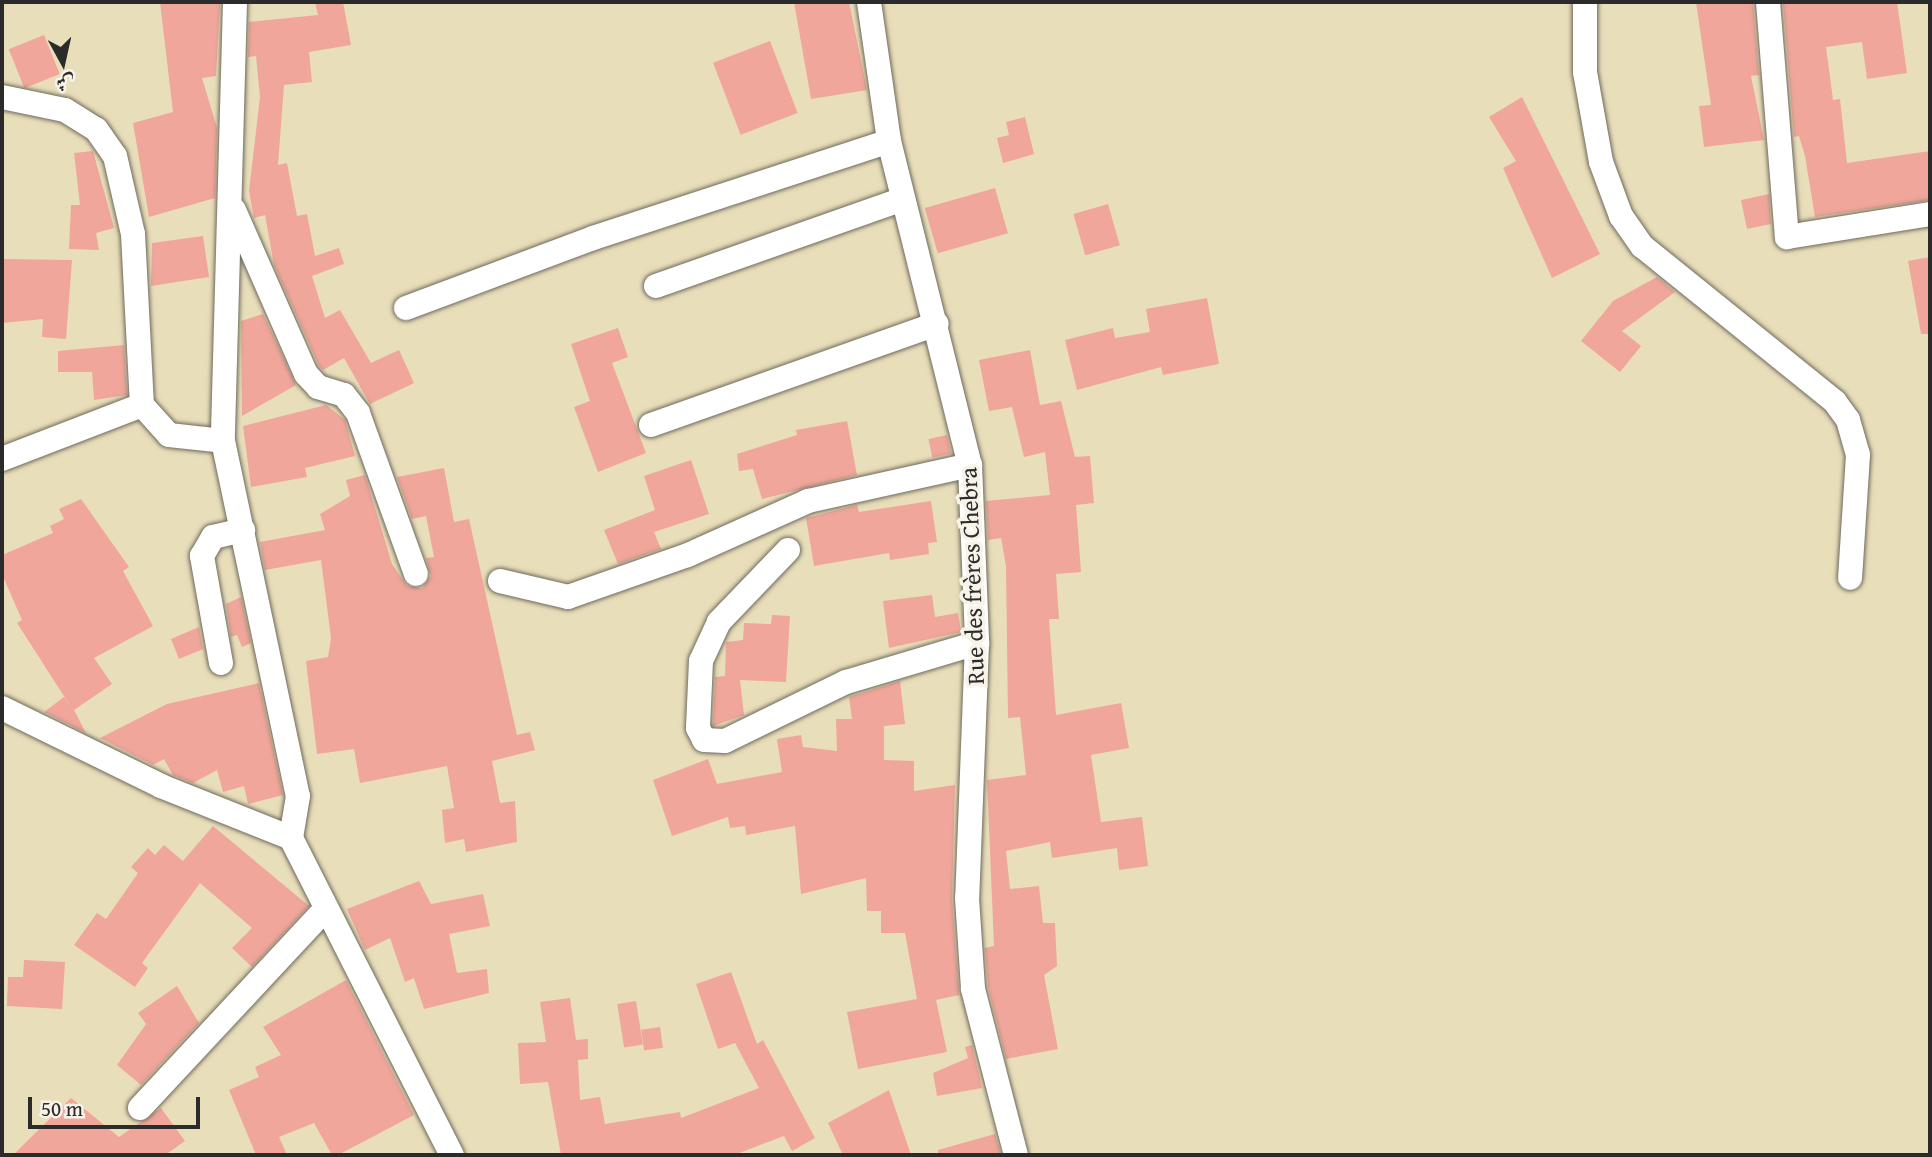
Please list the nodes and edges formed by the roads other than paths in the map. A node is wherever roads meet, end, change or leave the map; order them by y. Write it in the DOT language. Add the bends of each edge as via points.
graph roads {
  1 [pos="235,2"];
  2 [pos="869,2"];
  3 [pos="1585,2"];
  4 [pos="1768,2"];
  5 [pos="2,97"];
  6 [pos="889,141"];
  7 [pos="903,199"];
  8 [pos="231,203"];
  9 [pos="1930,214"];
  10 [pos="656,286"];
  11 [pos="406,308"];
  12 [pos="937,324"];
  13 [pos="142,405"];
  14 [pos="651,425"];
  15 [pos="223,441"];
  16 [pos="2,459"];
  17 [pos="970,465"];
  18 [pos="243,530"];
  19 [pos="788,550"];
  20 [pos="416,574"];
  21 [pos="1850,578"];
  22 [pos="500,581"];
  23 [pos="977,643"];
  24 [pos="221,663"];
  25 [pos="2,708"];
  26 [pos="291,838"];
  27 [pos="324,911"];
  28 [pos="140,1108"];
  29 [pos="452,1155"];
  30 [pos="1016,1155"];
  1 -- 8 [label="street"];
  2 -- 6 [label="street, Rue des frères Chebra"];
  3 -- 21 [label="street" via="1585,72 1601,162 1621,216 1642,246 1835,402 1848,420 1858,455"];
  4 -- 9 [label="street" via="1787,237"];
  5 -- 13 [label="street" via="65,110 96,129 115,156 133,234"];
  6 -- 7 [label="street, Rue des frères Chebra"];
  6 -- 11 [label="street" via="593,238"];
  7 -- 10 [label="street"];
  7 -- 12 [label="street, Rue des frères Chebra"];
  8 -- 15 [label="street"];
  8 -- 20 [label="street" via="306,374 318,387 344,395 358,413"];
  12 -- 14 [label="street"];
  12 -- 17 [label="street, Rue des frères Chebra"];
  13 -- 15 [label="street" via="169,435"];
  13 -- 16 [label="street"];
  15 -- 18 [label="street"];
  17 -- 22 [label="street" via="808,500 676,559 568,597"];
  17 -- 23 [label="street, Rue des frères Chebra"];
  18 -- 24 [label="street" via="214,537 202,556"];
  18 -- 26 [label="street" via="298,796"];
  19 -- 23 [label="street" via="719,622 701,661 698,727 705,740 752,731 846,682"];
  23 -- 30 [label="street, Rue des frères Chebra" via="967,898 973,989"];
  25 -- 26 [label="street" via="161,786"];
  26 -- 27 [label="street"];
  27 -- 28 [label="street"];
  27 -- 29 [label="street"];
}
